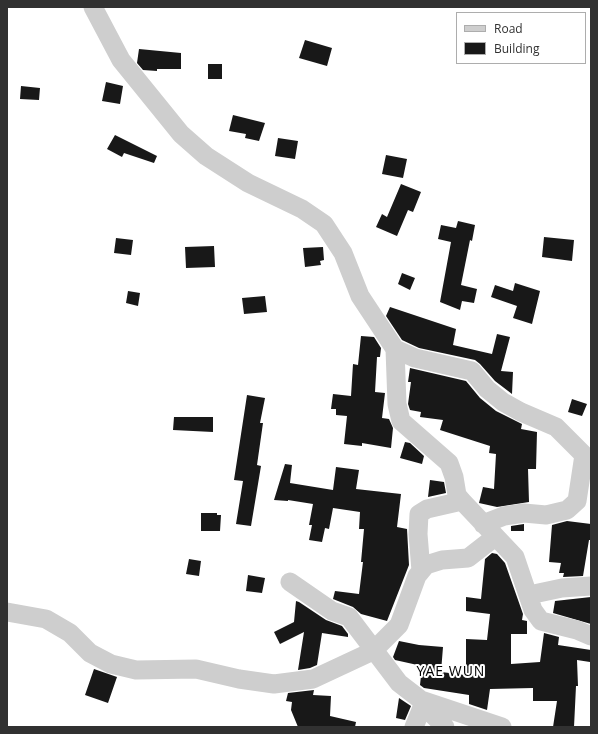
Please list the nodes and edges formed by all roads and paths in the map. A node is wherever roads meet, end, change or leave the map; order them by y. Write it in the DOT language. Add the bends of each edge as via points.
graph roads {
  1 [pos="93,7"];
  2 [pos="395,349"];
  3 [pos="462,501"];
  4 [pos="489,531"];
  5 [pos="421,571"];
  6 [pos="290,582"];
  7 [pos="591,586"];
  8 [pos="529,595"];
  9 [pos="7,612"];
  10 [pos="591,636"];
  11 [pos="373,651"];
  12 [pos="422,703"];
  13 [pos="414,727"];
  14 [pos="445,727"];
  15 [pos="502,727"];
  1 -- 2 [label="street" via="121,60 182,134 206,156 248,183 302,209 324,224 343,253 360,296"];
  2 -- 3 [label="street" via="397,404 401,421 448,463 457,495"];
  2 -- 4 [label="street" via="415,358 472,372 503,402 556,427 584,455 577,501 567,510 504,516"];
  3 -- 4 [label="street"];
  3 -- 5 [label="street" via="427,509 419,514"];
  4 -- 5 [label="street" via="468,558 426,564"];
  4 -- 8 [label="street" via="515,557"];
  5 -- 11 [label="street" via="399,625"];
  6 -- 11 [label="street" via="332,611 349,617"];
  7 -- 8 [label="street" via="562,588"];
  8 -- 10 [label="street" via="533,610 541,621 578,630"];
  9 -- 11 [label="street" via="46,619 70,633 90,653 111,664 136,670 196,669 274,684 313,679"];
  11 -- 12 [label="street" via="399,683"];
  12 -- 13 [label="street"];
  12 -- 14 [label="street"];
  12 -- 15 [label="street"];
}
